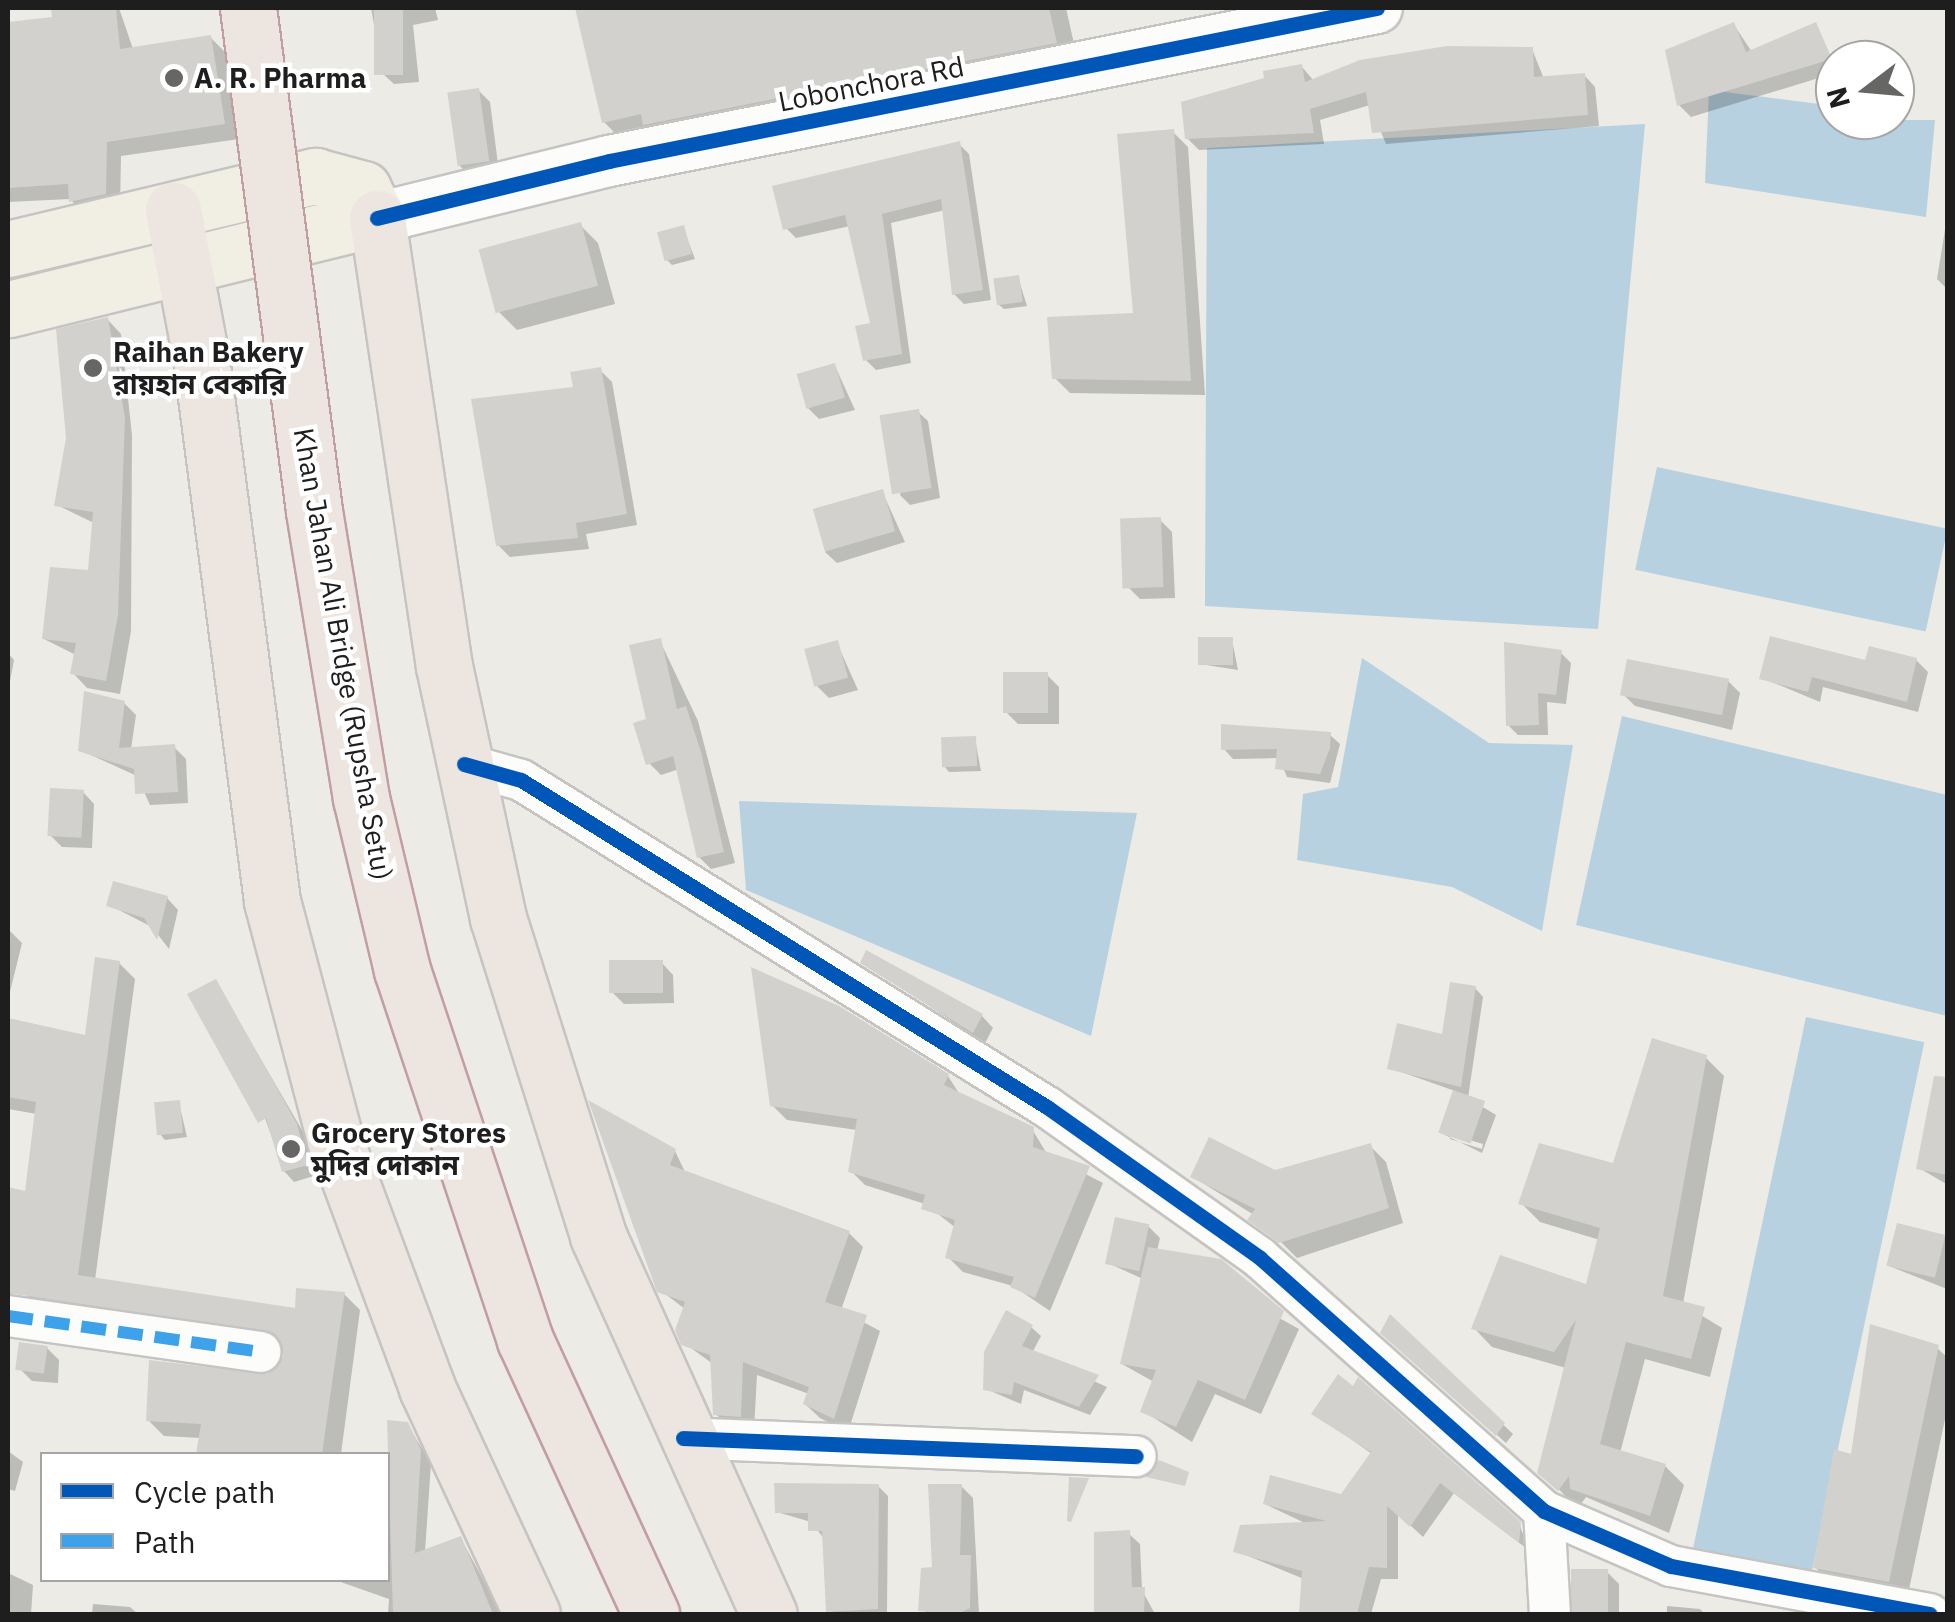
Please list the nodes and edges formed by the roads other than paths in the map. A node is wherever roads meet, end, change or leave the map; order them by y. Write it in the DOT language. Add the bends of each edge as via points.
graph roads {
  1 [pos="248,8"];
  2 [pos="1377,8"];
  3 [pos="173,210"];
  4 [pos="376,218"];
  5 [pos="8,249"];
  6 [pos="164,272"];
  7 [pos="8,309"];
  8 [pos="464,764"];
  9 [pos="8,1316"];
  10 [pos="260,1352"];
  11 [pos="683,1438"];
  12 [pos="1136,1456"];
  13 [pos="1544,1511"];
  14 [pos="532,1614"];
  15 [pos="652,1614"];
  16 [pos="769,1614"];
  17 [pos="1550,1614"];
  18 [pos="1930,1614"];
  1 -- 15 [label="highway, Khan Jahan Ali Bridge (Rupsha Setu), bridge" via="314,511 361,798 402,970 525,1340"];
  2 -- 4 [label="street, Lobonchora Rd" via="609,161"];
  3 -- 4 [label="main road" via="314,176 364,189"];
  3 -- 5 [label="main road"];
  3 -- 6 [label="highway"];
  4 -- 6 [label="main road"];
  4 -- 8 [label="highway"];
  6 -- 7 [label="main road"];
  6 -- 14 [label="highway" via="272,901 335,1140 427,1388"];
  8 -- 11 [label="highway" via="498,918 598,1236"];
  8 -- 13 [label="street" via="521,780 1046,1107 1260,1258"];
  9 -- 10 [label="street"];
  11 -- 12 [label="street"];
  11 -- 16 [label="highway"];
  13 -- 17 [label="street"];
  13 -- 18 [label="street" via="1671,1566"];
}
